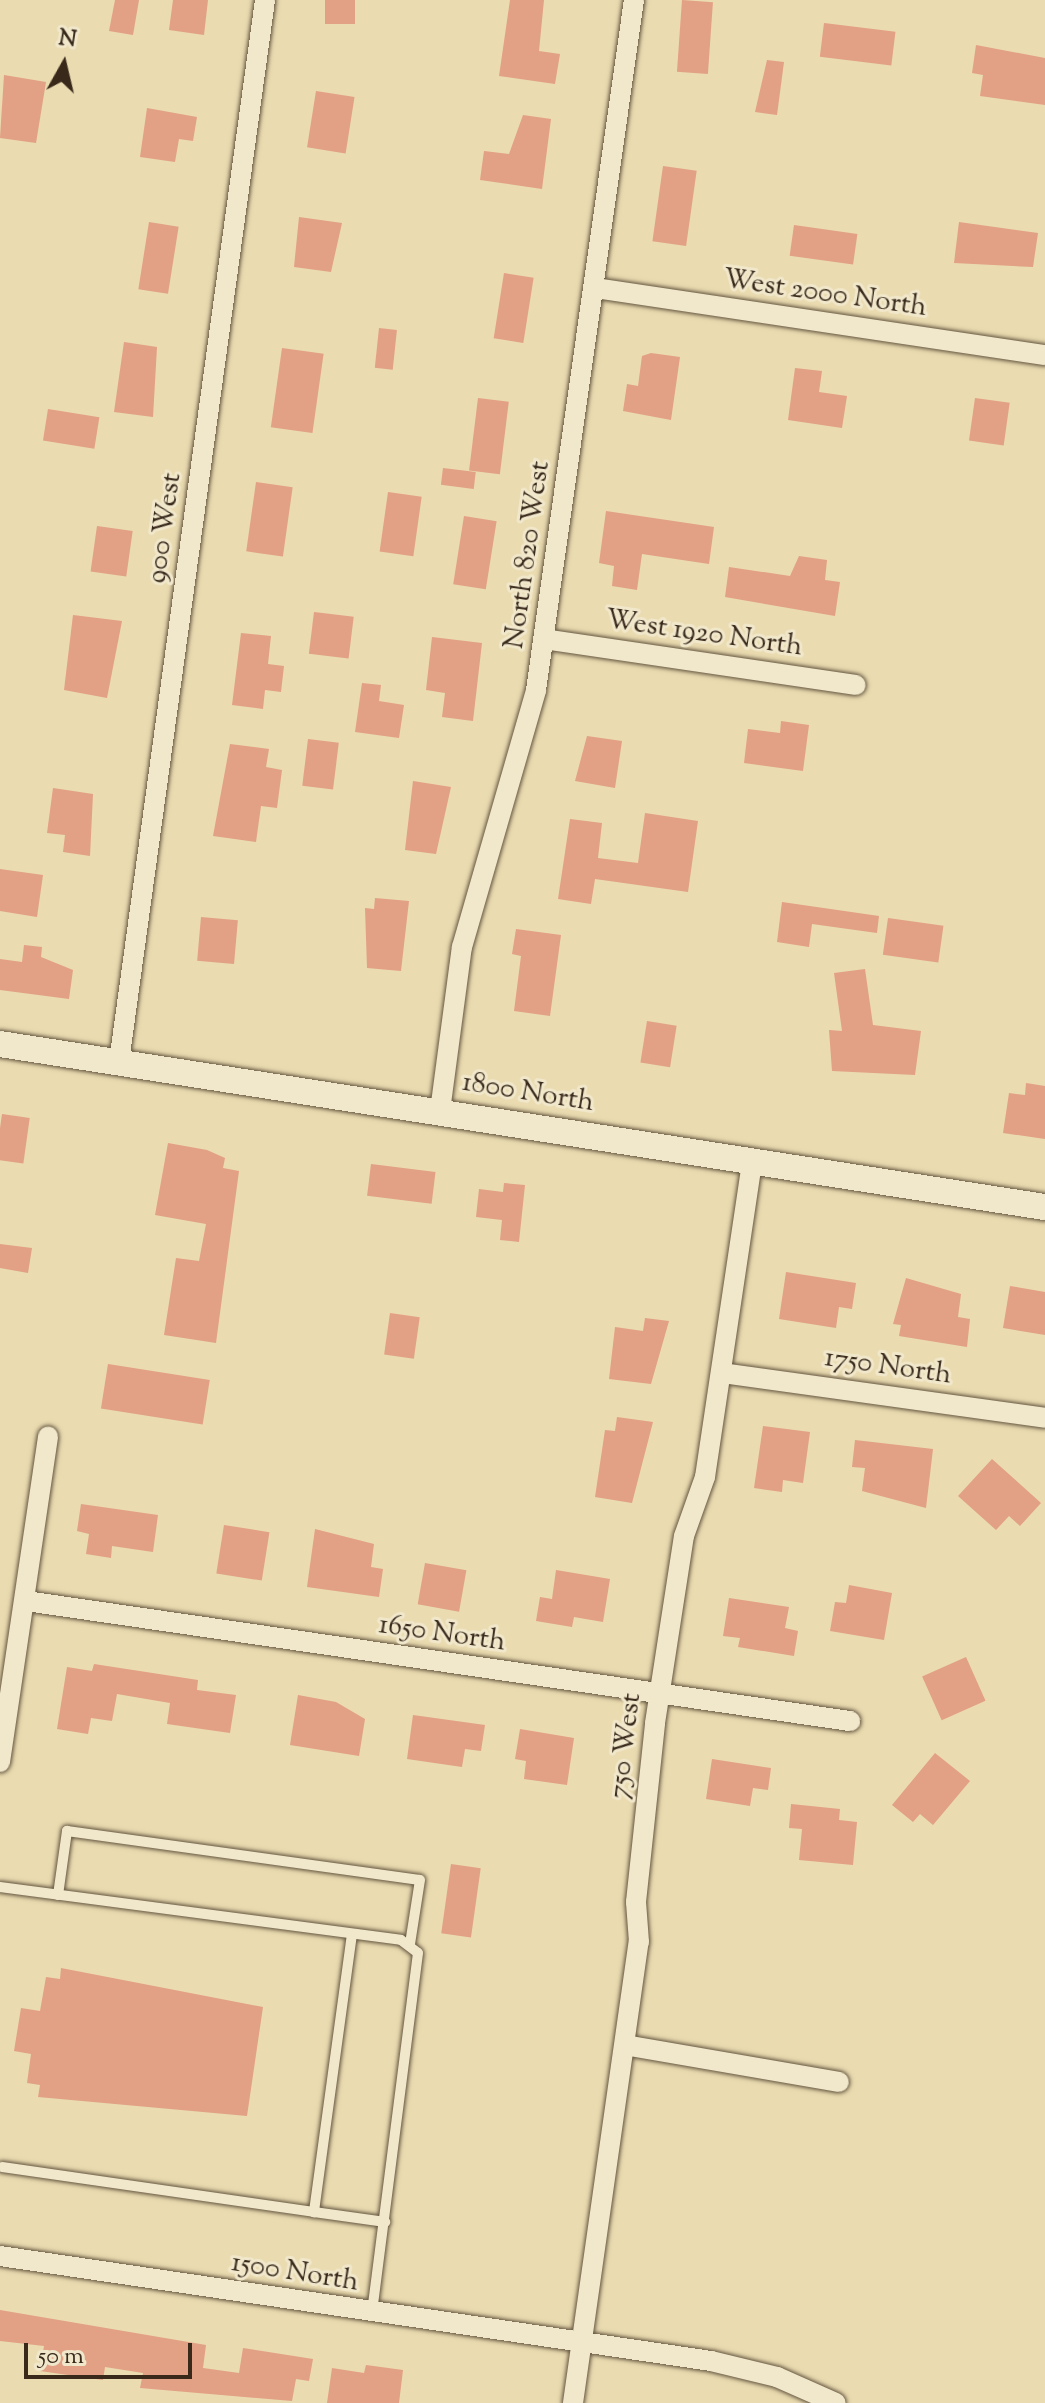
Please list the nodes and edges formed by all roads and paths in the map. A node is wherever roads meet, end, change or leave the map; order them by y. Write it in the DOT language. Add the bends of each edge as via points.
graph roads {
  1 [pos="265,0"];
  2 [pos="634,0"];
  3 [pos="596,288"];
  4 [pos="1045,355"];
  5 [pos="544,639"];
  6 [pos="856,685"];
  7 [pos="0,1044"];
  8 [pos="119,1062"];
  9 [pos="440,1111"];
  10 [pos="752,1162"];
  11 [pos="1045,1207"];
  12 [pos="722,1373"];
  13 [pos="1045,1418"];
  14 [pos="48,1437"];
  15 [pos="26,1601"];
  16 [pos="660,1694"];
  17 [pos="850,1721"];
  18 [pos="0,1762"];
  19 [pos="0,1887"];
  20 [pos="58,1895"];
  21 [pos="352,1934"];
  22 [pos="410,1944"];
  23 [pos="625,2045"];
  24 [pos="839,2082"];
  25 [pos="2,2167"];
  26 [pos="314,2212"];
  27 [pos="385,2222"];
  28 [pos="0,2256"];
  29 [pos="372,2313"];
  30 [pos="583,2342"];
  31 [pos="573,2403"];
  32 [pos="836,2403"];
  1 -- 8 [label="street, 900 West"];
  2 -- 3 [label="street, North 820 West"];
  3 -- 4 [label="street, West 2000 North"];
  3 -- 5 [label="street, North 820 West"];
  5 -- 6 [label="street, West 1920 North"];
  5 -- 9 [label="street, North 820 West" via="522,758 462,947"];
  7 -- 8 [label="street, 1800 North"];
  8 -- 9 [label="street, 1800 North"];
  9 -- 10 [label="street, 1800 North"];
  10 -- 11 [label="street, 1800 North"];
  10 -- 12 [label="street, 750 West"];
  12 -- 13 [label="street, 1750 North"];
  12 -- 16 [label="street, 750 West" via="705,1477 684,1536"];
  14 -- 15 [label="street"];
  15 -- 16 [label="street, 1650 North"];
  15 -- 18 [label="street"];
  16 -- 17 [label="street, 1650 North"];
  16 -- 23 [label="street, 750 West"];
  19 -- 20 [label="lane"];
  20 -- 21 [label="lane"];
  20 -- 22 [label="lane" via="67,1831 98,1835 420,1880"];
  21 -- 22 [label="lane"];
  21 -- 26 [label="lane"];
  22 -- 27 [label="lane" via="420,1964"];
  23 -- 24 [label="street"];
  23 -- 30 [label="street, 750 West"];
  25 -- 26 [label="lane"];
  26 -- 27 [label="lane"];
  27 -- 29 [label="lane"];
  28 -- 29 [label="street, 1500 North"];
  29 -- 30 [label="street, 1500 North"];
  30 -- 31 [label="street, 750 West"];
  30 -- 32 [label="street, 1500 North" via="711,2361 777,2377"];
}
